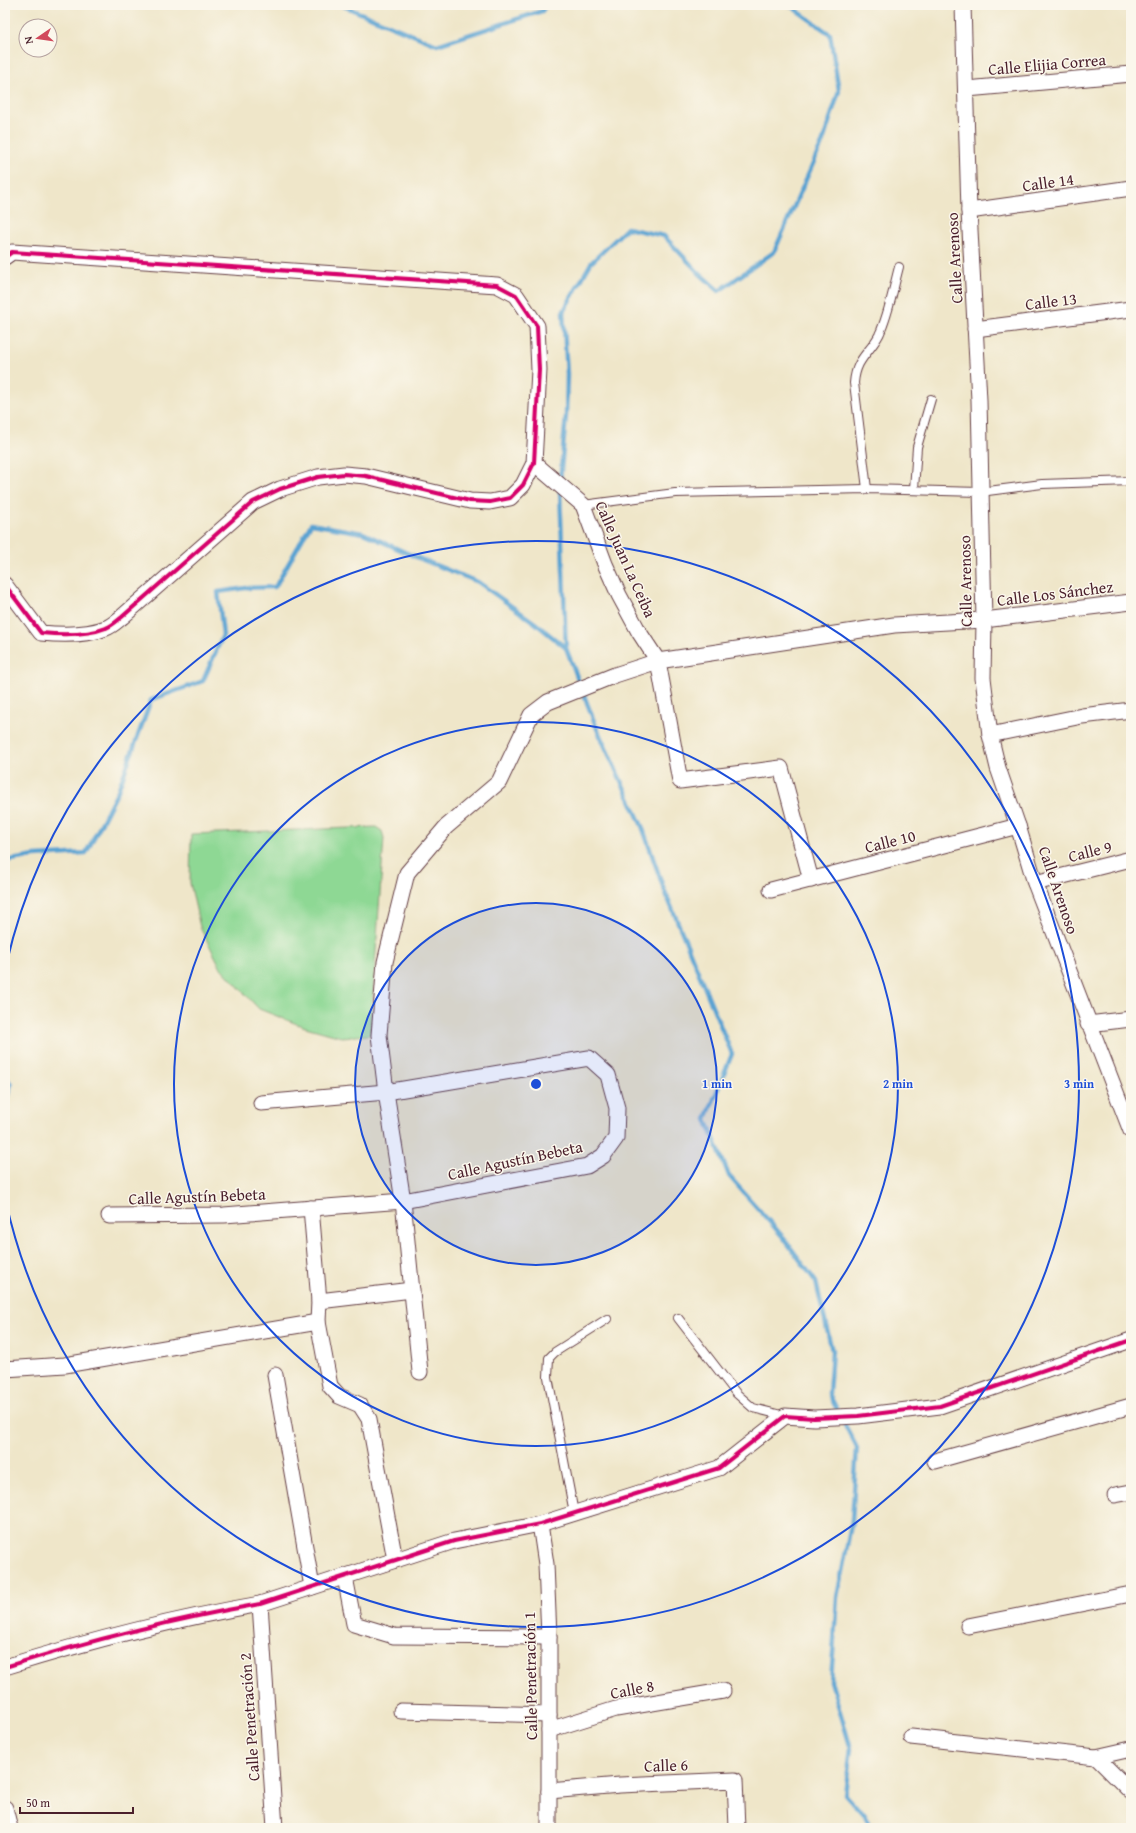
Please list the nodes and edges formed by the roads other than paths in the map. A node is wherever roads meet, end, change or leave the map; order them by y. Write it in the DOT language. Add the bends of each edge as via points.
graph roads {
  1 [pos="963,5"];
  2 [pos="1131,74"];
  3 [pos="967,89"];
  4 [pos="1131,188"];
  5 [pos="969,211"];
  6 [pos="5,257"];
  7 [pos="899,267"];
  8 [pos="1131,309"];
  9 [pos="975,329"];
  10 [pos="931,399"];
  11 [pos="534,463"];
  12 [pos="1131,481"];
  13 [pos="867,489"];
  14 [pos="914,489"];
  15 [pos="980,492"];
  16 [pos="580,501"];
  17 [pos="5,585"];
  18 [pos="1131,602"];
  19 [pos="984,620"];
  20 [pos="658,661"];
  21 [pos="1131,710"];
  22 [pos="990,735"];
  23 [pos="1018,826"];
  24 [pos="1131,859"];
  25 [pos="811,880"];
  26 [pos="1035,883"];
  27 [pos="771,890"];
  28 [pos="1131,1019"];
  29 [pos="1088,1024"];
  30 [pos="386,1092"];
  31 [pos="261,1103"];
  32 [pos="1129,1122"];
  33 [pos="403,1201"];
  34 [pos="311,1208"];
  35 [pos="109,1216"];
  36 [pos="412,1290"];
  37 [pos="319,1301"];
  38 [pos="678,1318"];
  39 [pos="606,1320"];
  40 [pos="318,1322"];
  41 [pos="1131,1340"];
  42 [pos="5,1369"];
  43 [pos="420,1372"];
  44 [pos="275,1375"];
  45 [pos="1131,1406"];
  46 [pos="785,1416"];
  47 [pos="935,1462"];
  48 [pos="1131,1492"];
  49 [pos="1115,1495"];
  50 [pos="574,1513"];
  51 [pos="540,1524"];
  52 [pos="395,1560"];
  53 [pos="345,1576"];
  54 [pos="312,1587"];
  55 [pos="1131,1594"];
  56 [pos="260,1604"];
  57 [pos="968,1626"];
  58 [pos="549,1637"];
  59 [pos="5,1667"];
  60 [pos="723,1691"];
  61 [pos="400,1711"];
  62 [pos="549,1722"];
  63 [pos="911,1737"];
  64 [pos="1131,1748"];
  65 [pos="1096,1757"];
  66 [pos="550,1791"];
  67 [pos="1131,1792"];
  68 [pos="5,1808"];
  69 [pos="10,1828"];
  70 [pos="275,1828"];
  71 [pos="549,1828"];
  72 [pos="737,1828"];
  1 -- 3 [label="street, Calle Arenoso"];
  2 -- 3 [label="street, Calle Elijia Correa"];
  3 -- 5 [label="street, Calle Arenoso"];
  4 -- 5 [label="street, Calle 14"];
  5 -- 9 [label="street, Calle Arenoso"];
  6 -- 11 [label="street" via="12,252 497,284 516,295 536,326 539,370"];
  7 -- 13 [label="lane" via="886,318 878,336 855,371 854,383"];
  8 -- 9 [label="street, Calle 13"];
  9 -- 15 [label="street, Calle Arenoso"];
  10 -- 14 [label="lane" via="917,447"];
  11 -- 16 [label="street, Calle Juan La Ceiba"];
  11 -- 17 [label="street" via="523,485 510,498 490,502 470,501 366,476 344,474 318,477 280,489 253,502 107,628 73,634 41,633"];
  12 -- 15 [label="lane" via="1042,484"];
  13 -- 14 [label="lane"];
  13 -- 16 [label="lane" via="675,492"];
  14 -- 15 [label="lane"];
  15 -- 19 [label="street, Calle Arenoso"];
  16 -- 20 [label="street, Calle Juan La Ceiba" via="619,595"];
  18 -- 19 [label="street, Calle Los Sánchez"];
  19 -- 20 [label="street, Calle Los Sánchez" via="894,625"];
  19 -- 22 [label="street, Calle Arenoso" via="983,678"];
  20 -- 25 [label="street" via="680,781 781,768"];
  20 -- 30 [label="street, Calle Los Sánchez" via="548,702 531,715 499,782 446,827 407,873 385,962 379,1035"];
  21 -- 22 [label="street" via="1082,716"];
  22 -- 23 [label="street, Calle Arenoso" via="998,768"];
  23 -- 25 [label="street, Calle 10"];
  23 -- 26 [label="street, Calle Arenoso"];
  24 -- 26 [label="street, Calle 9"];
  25 -- 27 [label="street, Calle 10"];
  26 -- 29 [label="street, Calle Arenoso"];
  28 -- 29 [label="street"];
  29 -- 32 [label="street, Calle Arenoso"];
  30 -- 31 [label="street, Calle Agustín Bebeta"];
  30 -- 33 [label="street, Calle Los Sánchez"];
  30 -- 33 [label="street, Calle Agustín Bebeta" via="589,1058 608,1075 617,1108 616,1138 603,1156 587,1166"];
  33 -- 34 [label="street, Calle Agustín Bebeta"];
  33 -- 36 [label="street, Calle Los Sánchez"];
  34 -- 35 [label="street, Calle Agustín Bebeta" via="224,1215"];
  34 -- 37 [label="street"];
  36 -- 37 [label="street"];
  36 -- 43 [label="street, Calle Los Sánchez"];
  37 -- 40 [label="street"];
  38 -- 46 [label="lane" via="736,1392 753,1408"];
  39 -- 50 [label="lane" via="549,1358 548,1377"];
  40 -- 42 [label="street" via="65,1365"];
  40 -- 52 [label="street" via="330,1386 339,1396 360,1405 369,1419"];
  41 -- 46 [label="street" via="940,1406 858,1416"];
  44 -- 54 [label="street"];
  45 -- 47 [label="street"];
  46 -- 50 [label="street" via="719,1468"];
  48 -- 49 [label="street"];
  50 -- 51 [label="street"];
  51 -- 52 [label="street" via="454,1541"];
  51 -- 58 [label="street, Calle Penetración 1" via="546,1564"];
  52 -- 53 [label="street"];
  53 -- 54 [label="street"];
  53 -- 58 [label="street" via="354,1624 387,1634"];
  54 -- 56 [label="street"];
  55 -- 57 [label="street"];
  56 -- 59 [label="street" via="93,1641"];
  56 -- 70 [label="street, Calle Penetración 2"];
  58 -- 62 [label="street, Calle Penetración 1"];
  60 -- 62 [label="street, Calle 8"];
  61 -- 62 [label="street, Calle 8"];
  62 -- 66 [label="street, Calle Penetración 1"];
  63 -- 65 [label="street"];
  64 -- 65 [label="street"];
  65 -- 67 [label="street"];
  66 -- 71 [label="street, Calle Penetración 1"];
  66 -- 72 [label="street, Calle 6" via="735,1780"];
  68 -- 69 [label="street"];
}
